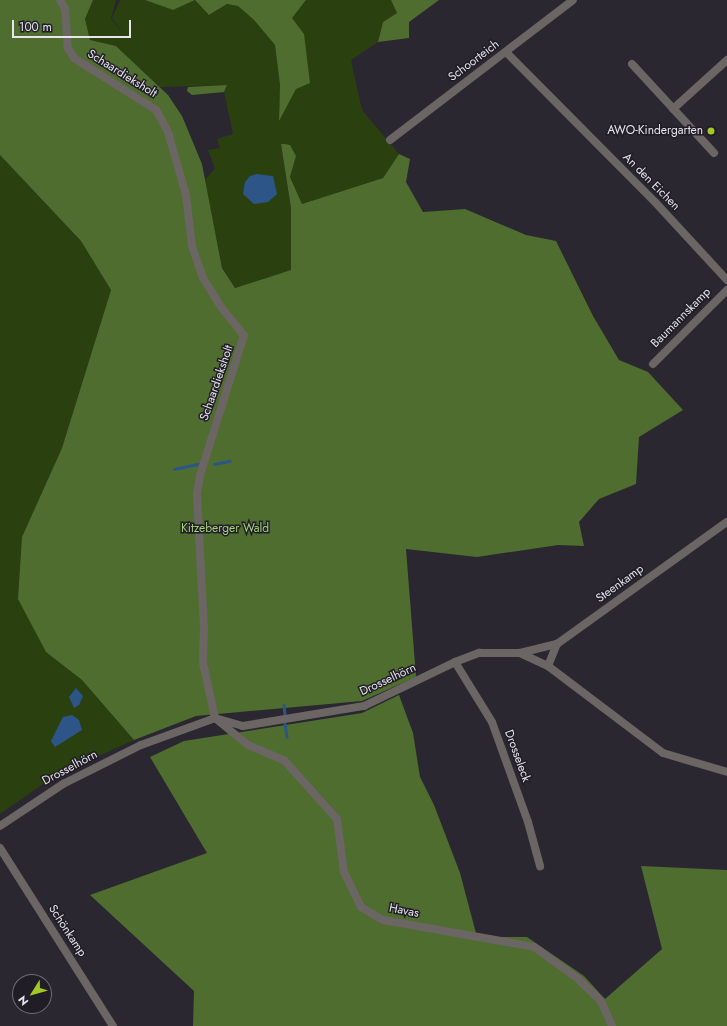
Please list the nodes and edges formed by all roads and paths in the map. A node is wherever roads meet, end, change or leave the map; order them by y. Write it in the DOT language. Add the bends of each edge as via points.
graph roads {
  1 [pos="60,0"];
  2 [pos="573,0"];
  3 [pos="506,52"];
  4 [pos="726,62"];
  5 [pos="632,64"];
  6 [pos="673,109"];
  7 [pos="390,140"];
  8 [pos="714,153"];
  9 [pos="727,280"];
  10 [pos="727,290"];
  11 [pos="653,364"];
  12 [pos="727,522"];
  13 [pos="556,644"];
  14 [pos="520,653"];
  15 [pos="455,662"];
  16 [pos="548,666"];
  17 [pos="215,718"];
  18 [pos="727,772"];
  19 [pos="0,826"];
  20 [pos="0,848"];
  21 [pos="540,866"];
  22 [pos="113,1026"];
  23 [pos="612,1026"];
  1 -- 17 [label="street, Schaardieksholt" via="65,9 68,48 74,58 156,110 168,132 186,194 192,246 202,278 221,307 244,334 200,475 197,495 204,628 203,663"];
  2 -- 3 [label="street, Schoorteich"];
  3 -- 7 [label="street, Schoorteich"];
  3 -- 9 [label="street, An den Eichen" via="655,202"];
  4 -- 6 [label="street"];
  5 -- 6 [label="street"];
  6 -- 8 [label="street"];
  10 -- 11 [label="street, Baumannskamp"];
  12 -- 13 [label="street, Steenkamp"];
  13 -- 14 [label="street, Steenkamp"];
  13 -- 16 [label="street"];
  14 -- 15 [label="street, Drosselhörn" via="479,653"];
  14 -- 16 [label="street, Drosselhörn"];
  15 -- 17 [label="street, Drosselhörn" via="364,706 243,726"];
  15 -- 21 [label="street, Drosseleck" via="492,722 528,822"];
  16 -- 18 [label="street, Drosselhörn" via="663,753"];
  17 -- 19 [label="street, Drosselhörn" via="141,745 63,784"];
  17 -- 23 [label="street, Havas" via="248,745 284,760 337,819 344,872 361,907 383,920 534,947 577,978 601,1001"];
  20 -- 22 [label="street, Schönkamp"];
}
